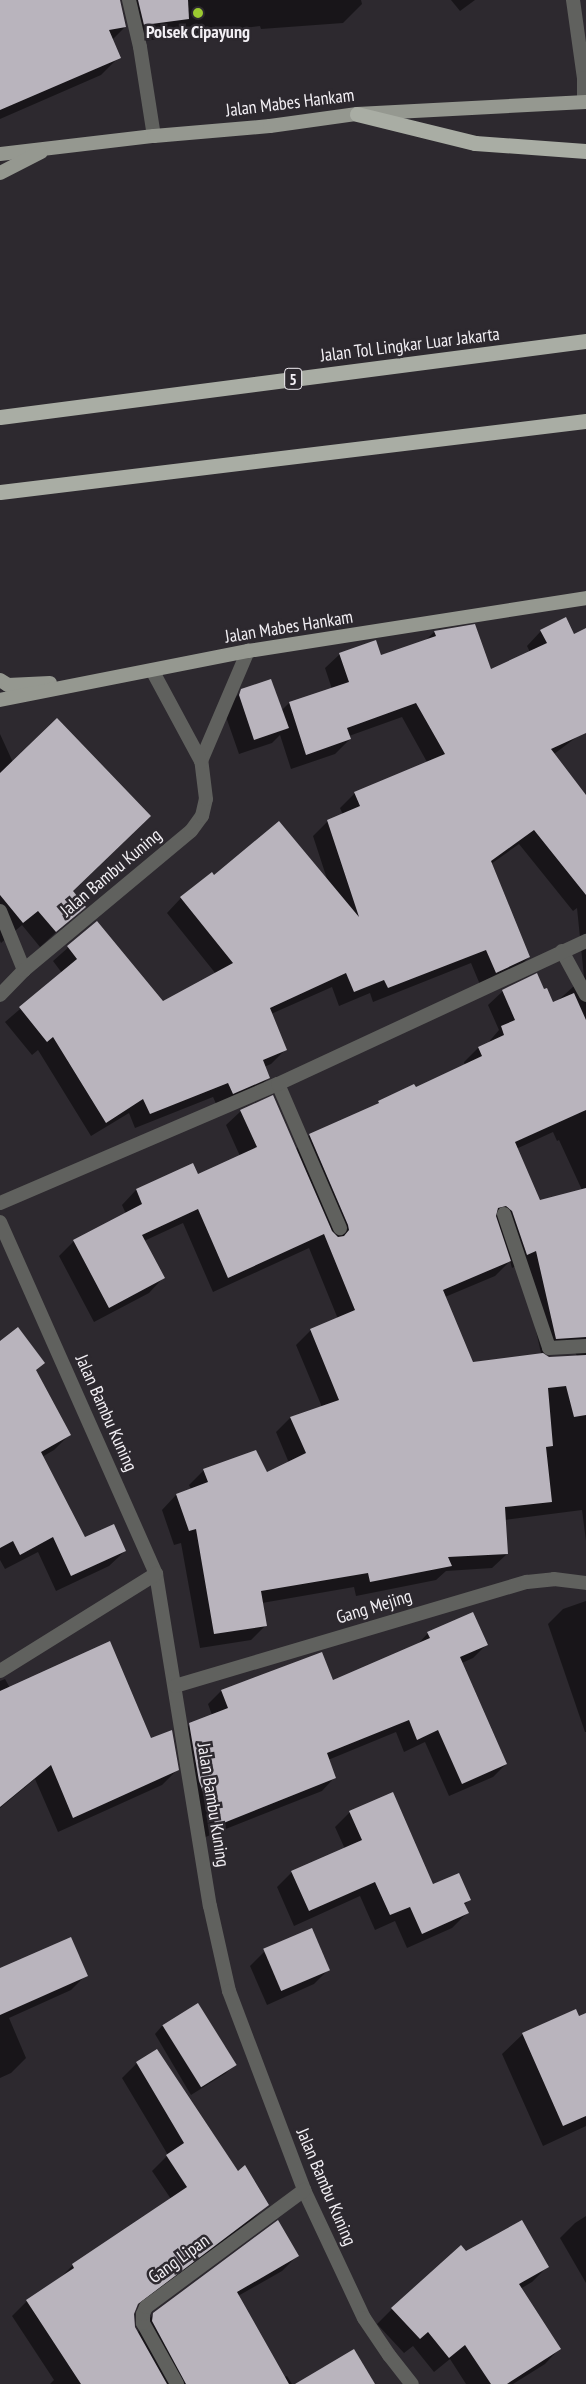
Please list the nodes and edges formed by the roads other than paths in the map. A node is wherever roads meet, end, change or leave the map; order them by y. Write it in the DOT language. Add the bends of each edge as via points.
graph roads {
  1 [pos="129,0"];
  2 [pos="574,0"];
  3 [pos="585,102"];
  4 [pos="357,114"];
  5 [pos="154,136"];
  6 [pos="50,148"];
  7 [pos="586,150"];
  8 [pos="0,154"];
  9 [pos="0,173"];
  10 [pos="586,341"];
  11 [pos="0,417"];
  12 [pos="586,421"];
  13 [pos="0,492"];
  14 [pos="586,598"];
  15 [pos="248,652"];
  16 [pos="152,670"];
  17 [pos="0,680"];
  18 [pos="90,682"];
  19 [pos="0,700"];
  20 [pos="202,761"];
  21 [pos="0,911"];
  22 [pos="586,941"];
  23 [pos="562,951"];
  24 [pos="24,970"];
  25 [pos="0,995"];
  26 [pos="586,995"];
  27 [pos="278,1084"];
  28 [pos="0,1203"];
  29 [pos="504,1214"];
  30 [pos="0,1222"];
  31 [pos="340,1228"];
  32 [pos="3,1238"];
  33 [pos="586,1346"];
  34 [pos="156,1574"];
  35 [pos="586,1582"];
  36 [pos="0,1671"];
  37 [pos="175,1686"];
  38 [pos="304,2190"];
  39 [pos="177,2384"];
  40 [pos="412,2384"];
  1 -- 5 [label="street"];
  2 -- 3 [label="street"];
  3 -- 4 [label="main road, Jalan Mabes Hankam"];
  4 -- 5 [label="main road, Jalan Mabes Hankam" via="270,126"];
  4 -- 7 [label="highway" via="474,143"];
  5 -- 6 [label="main road, Jalan Mabes Hankam"];
  6 -- 8 [label="main road, Jalan Mabes Hankam"];
  6 -- 9 [label="main road"];
  10 -- 11 [label="highway, Jalan Tol Lingkar Luar Jakarta / 5"];
  12 -- 13 [label="highway"];
  14 -- 15 [label="main road, Jalan Mabes Hankam"];
  15 -- 16 [label="main road, Jalan Mabes Hankam"];
  15 -- 20 [label="street, Jalan Bambu Kuning"];
  16 -- 18 [label="main road, Jalan Mabes Hankam"];
  16 -- 20 [label="street, Jalan Bambu Kuning"];
  17 -- 18 [label="main road" via="8,685"];
  18 -- 19 [label="main road, Jalan Mabes Hankam"];
  20 -- 24 [label="street, Jalan Bambu Kuning" via="206,799 202,816 191,831"];
  21 -- 24 [label="street"];
  22 -- 23 [label="street"];
  23 -- 26 [label="street"];
  23 -- 27 [label="street"];
  24 -- 25 [label="street, Jalan Bambu Kuning"];
  27 -- 28 [label="street"];
  27 -- 31 [label="street"];
  29 -- 33 [label="street" via="549,1348"];
  30 -- 32 [label="street, Jalan Bambu Kuning"];
  32 -- 34 [label="street, Jalan Bambu Kuning"];
  34 -- 36 [label="street"];
  34 -- 37 [label="street, Jalan Bambu Kuning"];
  35 -- 37 [label="street, Gang Mejing" via="554,1579 527,1582"];
  37 -- 38 [label="street, Jalan Bambu Kuning" via="210,1906 224,1972"];
  38 -- 39 [label="street, Gang Lipan" via="146,2307 143,2323"];
  38 -- 40 [label="street, Jalan Bambu Kuning" via="364,2318"];
}
